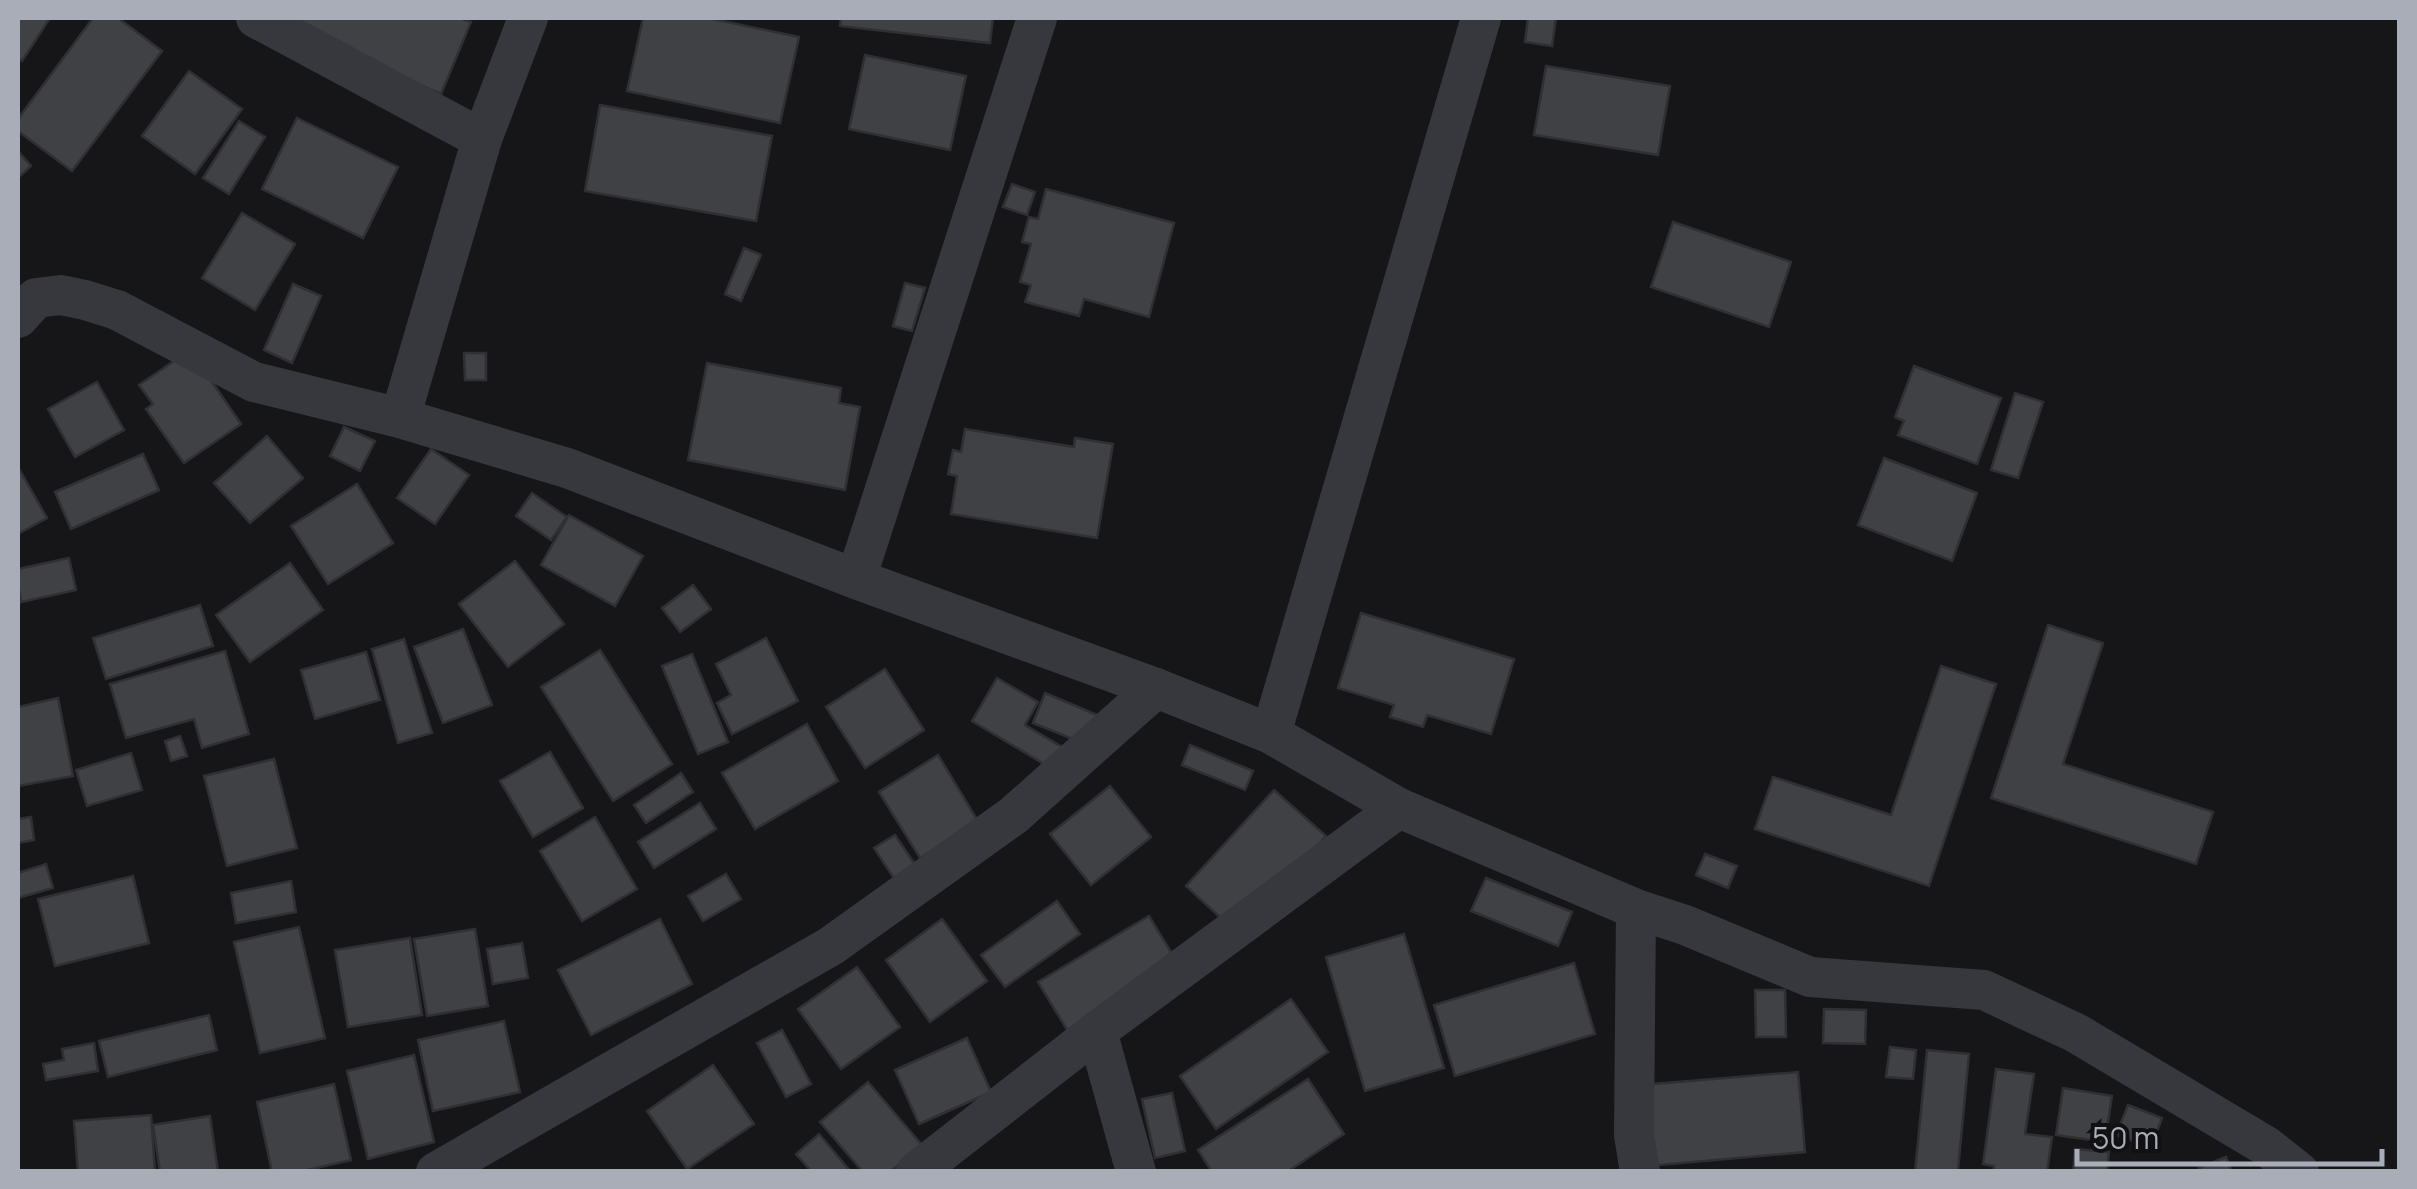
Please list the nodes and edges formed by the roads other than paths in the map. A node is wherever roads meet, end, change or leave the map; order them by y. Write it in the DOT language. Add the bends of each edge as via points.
graph roads {
  1 [pos="256,18"];
  2 [pos="528,18"];
  3 [pos="1037,18"];
  4 [pos="1481,18"];
  5 [pos="482,139"];
  6 [pos="18,318"];
  7 [pos="400,418"];
  8 [pos="856,579"];
  9 [pos="1156,688"];
  10 [pos="1271,734"];
  11 [pos="1399,808"];
  12 [pos="1636,909"];
  13 [pos="1097,1032"];
  14 [pos="436,1172"];
  15 [pos="916,1172"];
  16 [pos="1136,1172"];
  17 [pos="1640,1172"];
  18 [pos="2298,1172"];
  1 -- 5 [label="street"];
  2 -- 5 [label="street"];
  3 -- 8 [label="street"];
  4 -- 10 [label="street"];
  5 -- 7 [label="street"];
  6 -- 7 [label="street" via="36,298 86,300 254,382"];
  7 -- 8 [label="street" via="567,468"];
  8 -- 9 [label="street"];
  9 -- 10 [label="street"];
  9 -- 14 [label="street" via="1014,815 831,946"];
  10 -- 11 [label="street"];
  11 -- 12 [label="street"];
  11 -- 13 [label="street"];
  12 -- 17 [label="street" via="1634,1135"];
  12 -- 18 [label="street" via="1810,977 1984,990 2076,1033 2266,1146"];
  13 -- 15 [label="street"];
  13 -- 16 [label="street"];
}
